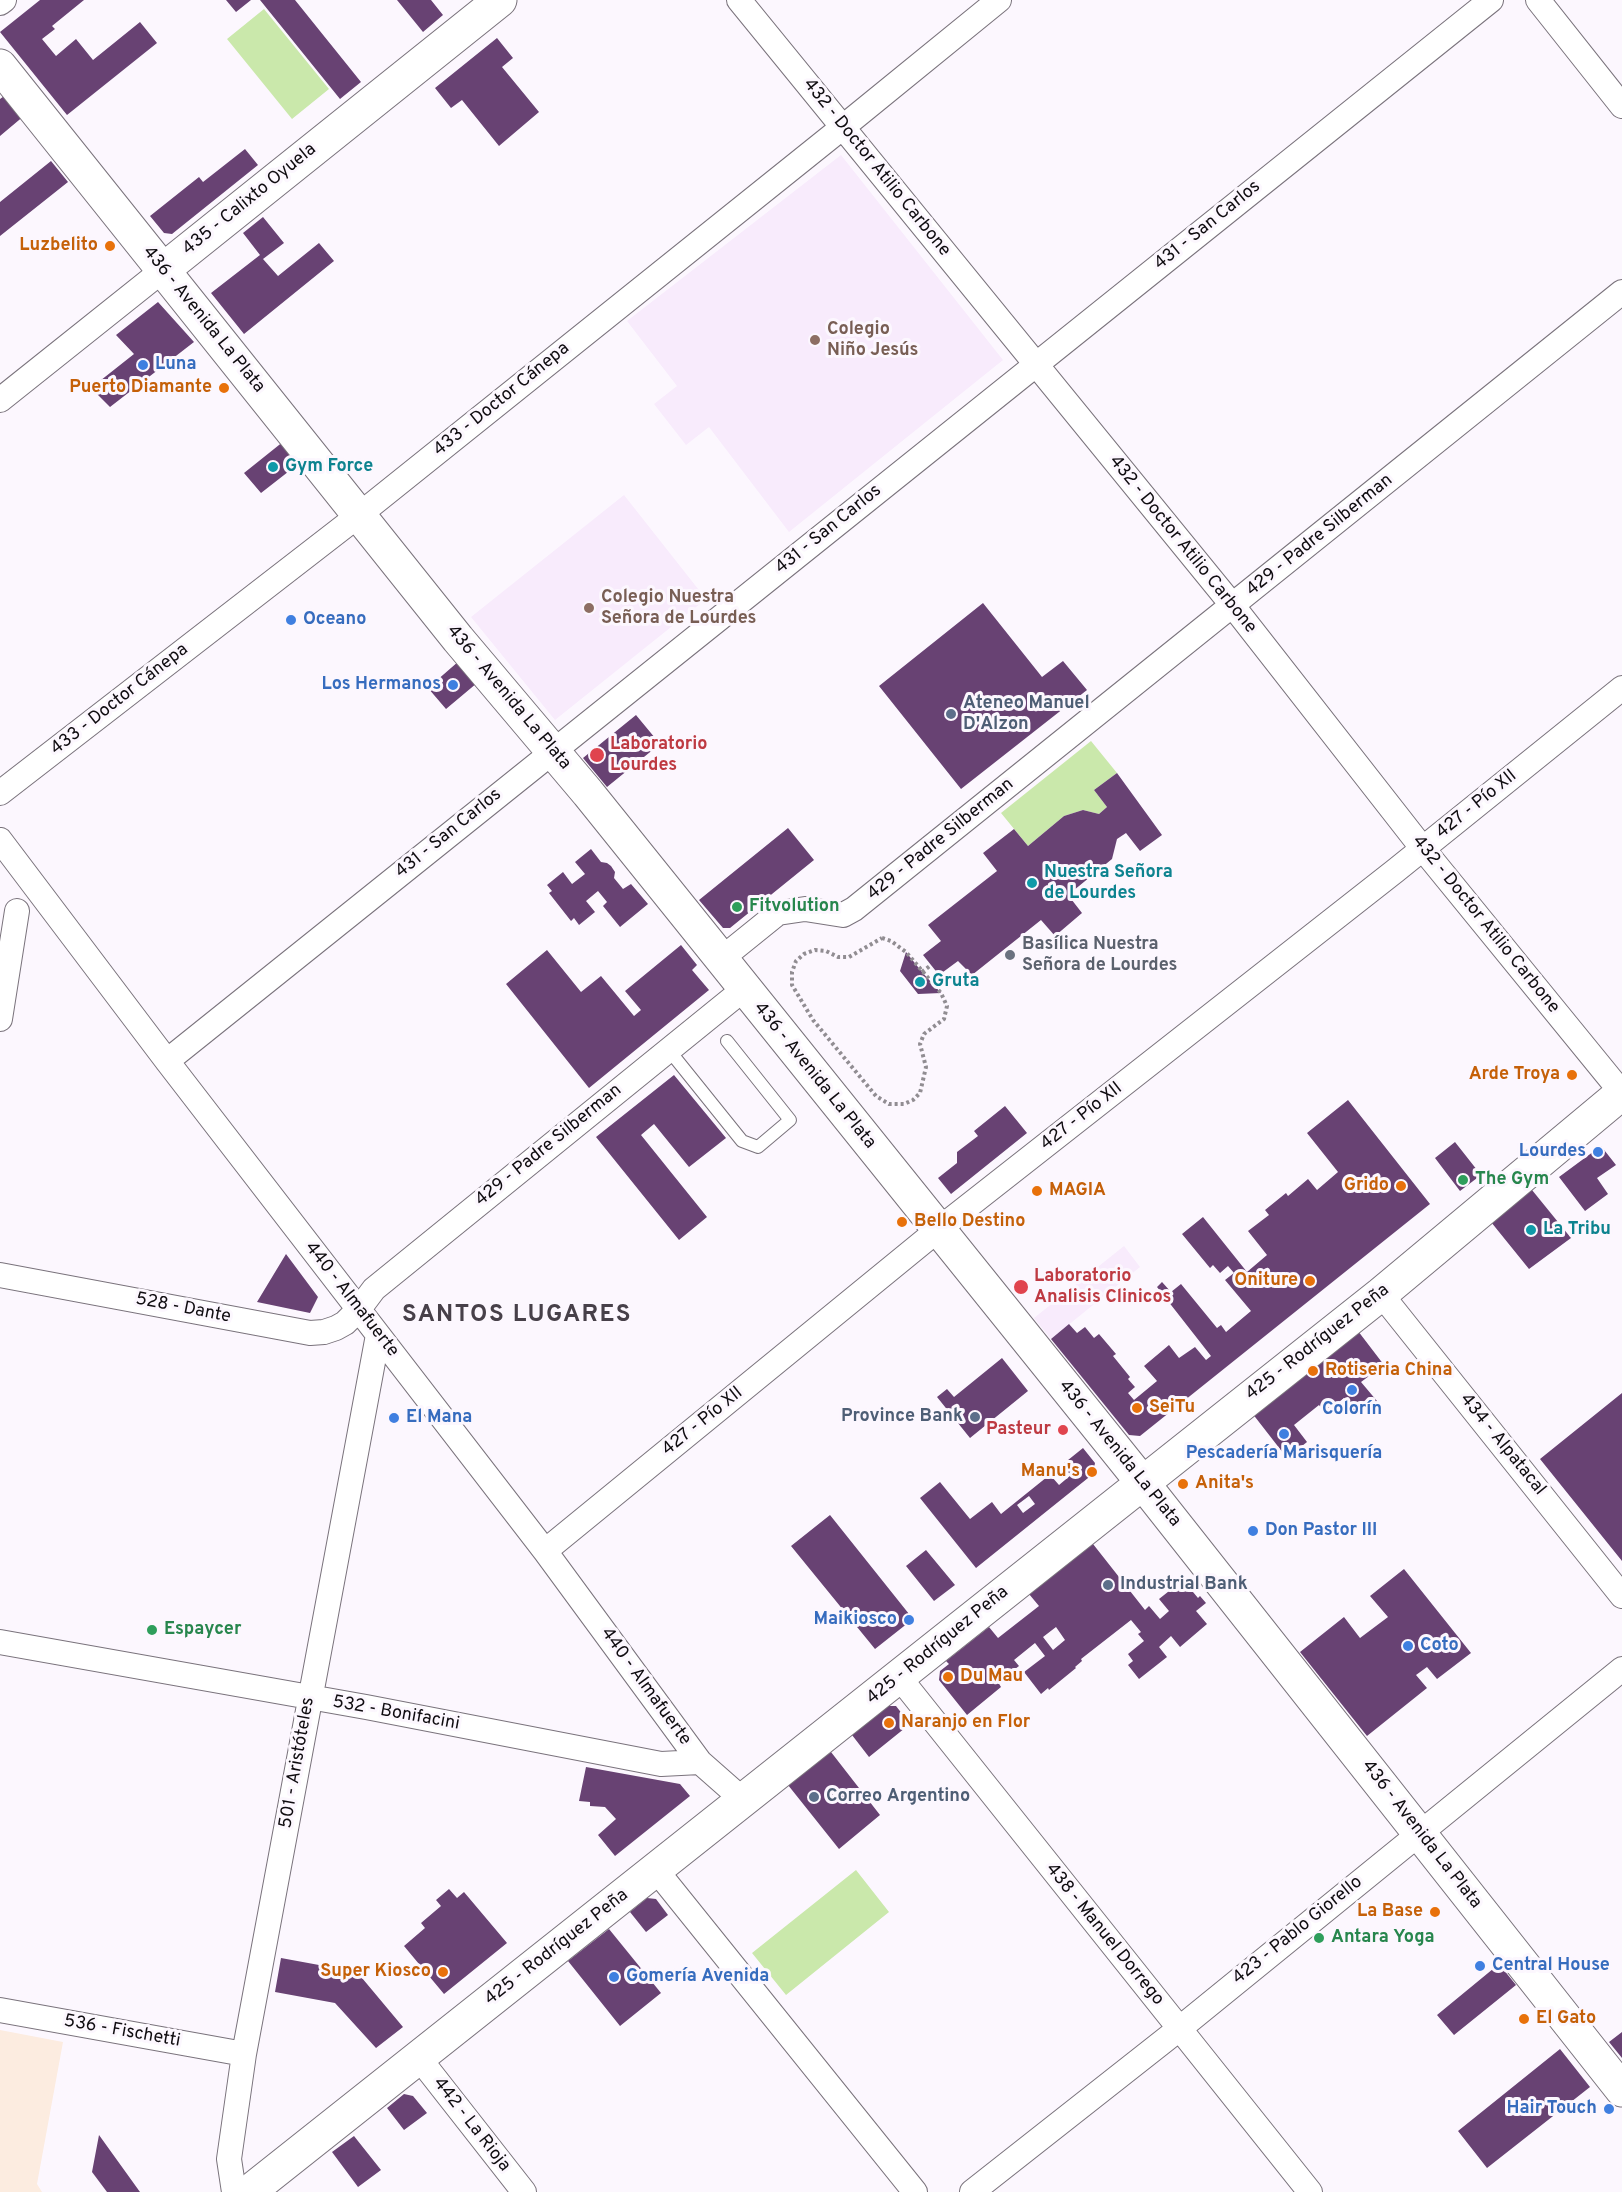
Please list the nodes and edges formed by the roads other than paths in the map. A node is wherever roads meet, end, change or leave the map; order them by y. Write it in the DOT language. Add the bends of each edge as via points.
graph roads {
  1 [pos="4,0"];
  2 [pos="500,0"];
  3 [pos="739,0"];
  4 [pos="999,0"];
  5 [pos="1491,0"];
  6 [pos="1538,0"];
  7 [pos="0,3"];
  8 [pos="0,66"];
  9 [pos="1622,106"];
  10 [pos="843,127"];
  11 [pos="163,270"];
  12 [pos="1622,292"];
  13 [pos="1036,364"];
  14 [pos="0,400"];
  15 [pos="359,515"];
  16 [pos="1233,606"];
  17 [pos="1622,688"];
  18 [pos="552,752"];
  19 [pos="0,794"];
  20 [pos="0,840"];
  21 [pos="1423,849"];
  22 [pos="9,910"];
  23 [pos="58,917"];
  24 [pos="721,959"];
  25 [pos="744,989"];
  26 [pos="0,1019"];
  27 [pos="727,1041"];
  28 [pos="668,1049"];
  29 [pos="166,1061"];
  30 [pos="1622,1093"];
  31 [pos="939,1229"];
  32 [pos="0,1275"];
  33 [pos="1381,1294"];
  34 [pos="359,1309"];
  35 [pos="378,1335"];
  36 [pos="1142,1482"];
  37 [pos="545,1551"];
  38 [pos="1622,1596"];
  39 [pos="0,1642"];
  40 [pos="1622,1669"];
  41 [pos="899,1677"];
  42 [pos="309,1698"];
  43 [pos="700,1762"];
  44 [pos="742,1799"];
  45 [pos="1419,1832"];
  46 [pos="656,1870"];
  47 [pos="0,2010"];
  48 [pos="1179,2029"];
  49 [pos="244,2054"];
  50 [pos="419,2058"];
  51 [pos="1622,2090"];
  52 [pos="234,2192"];
  53 [pos="249,2192"];
  54 [pos="524,2192"];
  55 [pos="915,2192"];
  56 [pos="972,2192"];
  57 [pos="1311,2192"];
  1 -- 7 [label="street"];
  2 -- 11 [label="street, 435 - Calixto Oyuela"];
  3 -- 10 [label="street, 432 - Doctor Atilio Carbone"];
  4 -- 10 [label="street, 433 - Doctor Cánepa"];
  5 -- 13 [label="street, 431 - San Carlos"];
  6 -- 9 [label="street"];
  8 -- 11 [label="street, 436 - Avenida La Plata"];
  10 -- 13 [label="street, 432 - Doctor Atilio Carbone"];
  10 -- 15 [label="street, 433 - Doctor Cánepa"];
  11 -- 14 [label="street, 435 - Calixto Oyuela"];
  11 -- 15 [label="street, 436 - Avenida La Plata"];
  12 -- 16 [label="street, 429 - Padre Silberman"];
  13 -- 16 [label="street, 432 - Doctor Atilio Carbone"];
  13 -- 18 [label="street, 431 - San Carlos"];
  15 -- 18 [label="street, 436 - Avenida La Plata"];
  15 -- 19 [label="street, 433 - Doctor Cánepa"];
  16 -- 21 [label="street, 432 - Doctor Atilio Carbone"];
  16 -- 24 [label="street, 429 - Padre Silberman" via="854,909 843,915 805,909 778,913"];
  17 -- 21 [label="street, 427 - Pío XII"];
  18 -- 24 [label="street, 436 - Avenida La Plata"];
  18 -- 29 [label="street, 431 - San Carlos"];
  20 -- 23 [label="street, 440 - Almafuerte"];
  21 -- 30 [label="street, 432 - Doctor Atilio Carbone"];
  21 -- 31 [label="street, 427 - Pío XII"];
  22 -- 23 [label="street"];
  22 -- 26 [label="street"];
  23 -- 29 [label="street, 440 - Almafuerte"];
  24 -- 25 [label="street, 436 - Avenida La Plata"];
  25 -- 28 [label="street, 429 - Padre Silberman"];
  25 -- 31 [label="street, 436 - Avenida La Plata"];
  27 -- 28 [label="lane" via="790,1120 758,1147 742,1141"];
  28 -- 34 [label="street, 429 - Padre Silberman" via="374,1289"];
  29 -- 34 [label="street, 440 - Almafuerte"];
  30 -- 33 [label="street, 425 - Rodríguez Peña"];
  31 -- 36 [label="street, 436 - Avenida La Plata"];
  31 -- 37 [label="street, 427 - Pío XII"];
  32 -- 34 [label="street, 528 - Dante" via="309,1333 336,1328"];
  33 -- 36 [label="street, 425 - Rodríguez Peña"];
  33 -- 38 [label="street, 434 - Alpatacal"];
  34 -- 35 [label="street, 440 - Almafuerte"];
  35 -- 37 [label="street, 440 - Almafuerte"];
  35 -- 42 [label="street, 501 - Aristóteles"];
  36 -- 41 [label="street, 425 - Rodríguez Peña"];
  36 -- 45 [label="street, 436 - Avenida La Plata"];
  37 -- 43 [label="street, 440 - Almafuerte"];
  39 -- 42 [label="street, 532 - Bonifacini"];
  40 -- 45 [label="street, 423 - Pablo Giorello"];
  41 -- 44 [label="street, 425 - Rodríguez Peña"];
  41 -- 48 [label="street, 438 - Manuel Dorrego"];
  42 -- 43 [label="street, 532 - Bonifacini" via="661,1764"];
  42 -- 49 [label="street, 501 - Aristóteles"];
  43 -- 44 [label="street"];
  44 -- 46 [label="street, 425 - Rodríguez Peña"];
  45 -- 48 [label="street, 423 - Pablo Giorello"];
  45 -- 51 [label="street, 436 - Avenida La Plata"];
  46 -- 50 [label="street, 425 - Rodríguez Peña"];
  46 -- 55 [label="street"];
  47 -- 49 [label="street, 536 - Fischetti"];
  48 -- 56 [label="street, 423 - Pablo Giorello"];
  48 -- 57 [label="street, 438 - Manuel Dorrego"];
  49 -- 52 [label="street, 501 - Aristóteles" via="229,2159"];
  50 -- 53 [label="street, 425 - Rodríguez Peña"];
  50 -- 54 [label="street, 442 - La Rioja"];
}
